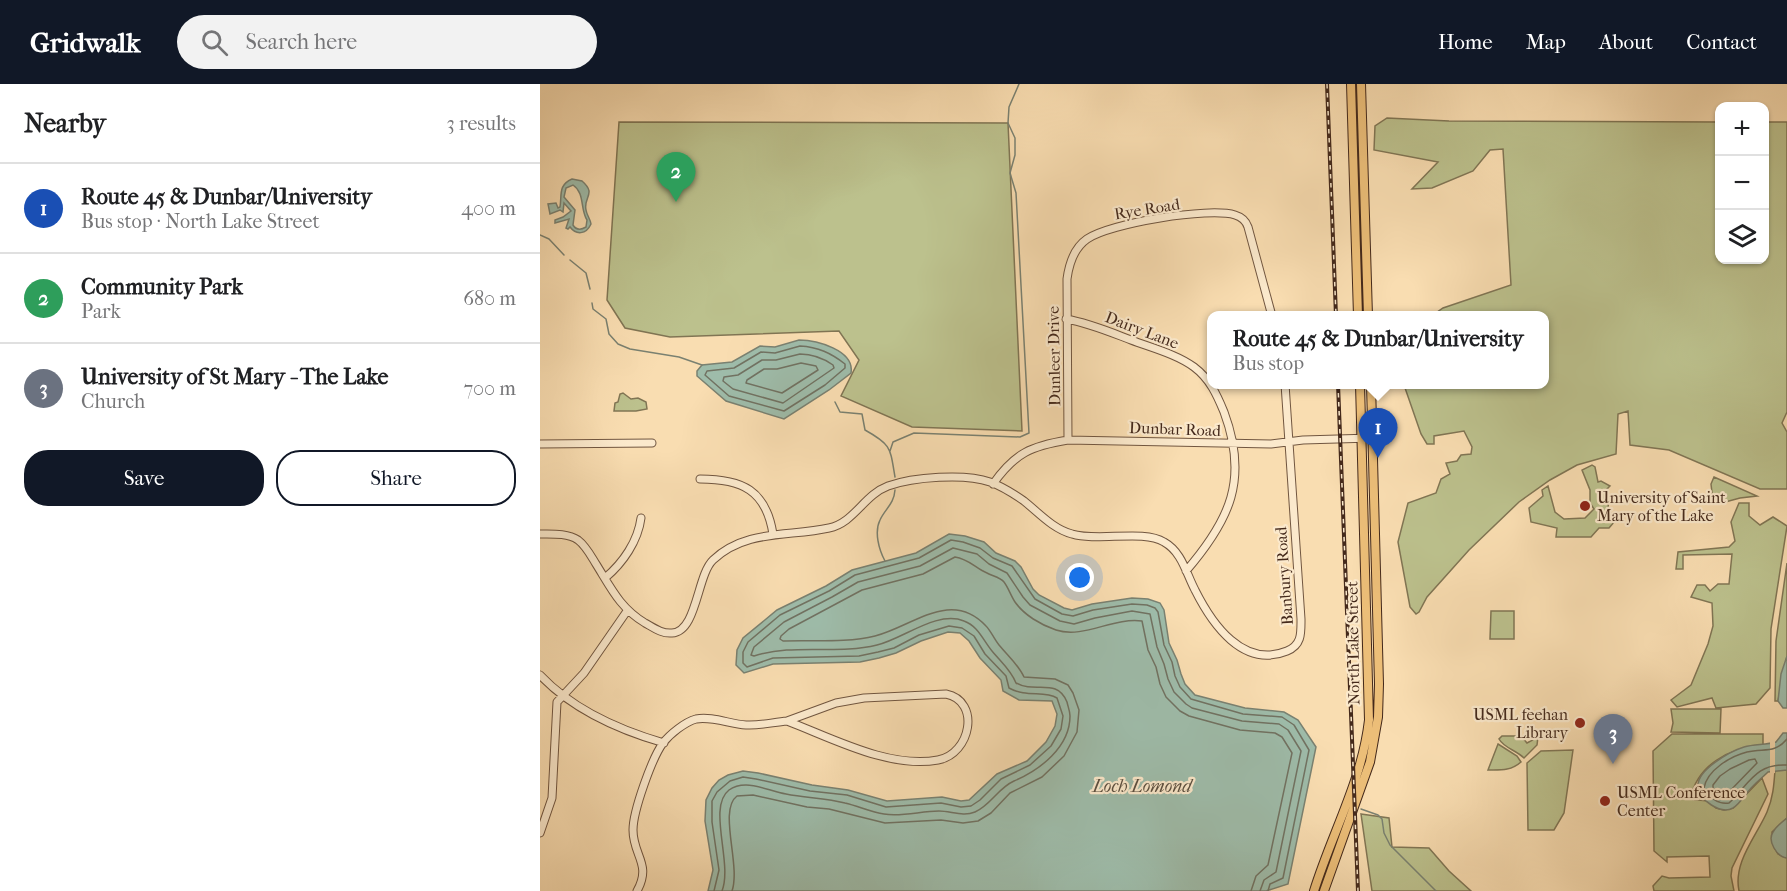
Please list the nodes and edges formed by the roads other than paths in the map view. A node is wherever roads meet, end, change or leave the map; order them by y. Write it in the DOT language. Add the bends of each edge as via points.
graph roads {
  1 [pos="1351,84"];
  2 [pos="1361,84"];
  3 [pos="1068,273"];
  4 [pos="1271,311"];
  5 [pos="1358,311"];
  6 [pos="1368,311"];
  7 [pos="1066,318"];
  8 [pos="1207,379"];
  9 [pos="1213,389"];
  10 [pos="1285,389"];
  11 [pos="1360,389"];
  12 [pos="1371,389"];
  13 [pos="1362,438"];
  14 [pos="1372,438"];
  15 [pos="1068,440"];
  16 [pos="1288,442"];
  17 [pos="652,443"];
  18 [pos="540,444"];
  19 [pos="1234,444"];
  20 [pos="700,479"];
  21 [pos="993,484"];
  22 [pos="641,518"];
  23 [pos="540,534"];
  24 [pos="772,534"];
  25 [pos="1186,572"];
  26 [pos="605,578"];
  27 [pos="627,611"];
  28 [pos="540,675"];
  29 [pos="563,696"];
  30 [pos="787,721"];
  31 [pos="664,743"];
  32 [pos="540,833"];
  33 [pos="637,891"];
  34 [pos="1314,891"];
  35 [pos="1324,891"];
  1 -- 5 [label="main road"];
  2 -- 6 [label="main road"];
  3 -- 4 [label="street, Rye Road" via="1082,243 1095,234 1116,226 1224,213 1241,218 1248,227"];
  3 -- 7 [label="street, Dunleer Drive"];
  7 -- 8 [label="street, Dairy Lane" via="1163,352 1195,367"];
  7 -- 15 [label="street, Dunleer Drive"];
  9 -- 19 [label="street, Dairy Lane"];
  10 -- 16 [label="street, Banbury Road"];
  11 -- 13 [label="main road, North Lake Street"];
  12 -- 14 [label="main road, North Lake Street"];
  13 -- 14 [label="street, Dunbar Road"];
  13 -- 16 [label="street, Dunbar Road"];
  13 -- 34 [label="main road, North Lake Street" via="1369,720 1358,777"];
  14 -- 35 [label="main road, North Lake Street" via="1378,717 1366,775"];
  15 -- 19 [label="street, Dunbar Road"];
  15 -- 21 [label="street, Dunbar Road" via="1022,452"];
  16 -- 19 [label="street, Dunbar Road"];
  16 -- 25 [label="street, Banbury Road" via="1301,607 1298,644 1273,654 1238,648 1210,615"];
  17 -- 18 [label="street"];
  19 -- 25 [label="street, Dairy Lane" via="1236,468 1229,503 1209,542"];
  20 -- 24 [label="street" via="728,480 753,491 767,509"];
  21 -- 24 [label="street, Banbury Road" via="950,478 899,483 876,492 832,528"];
  21 -- 25 [label="street, Banbury Road" via="1073,535 1160,539 1174,549"];
  22 -- 26 [label="street" via="632,546"];
  23 -- 26 [label="street, Banbury Road" via="578,540"];
  24 -- 27 [label="street, Banbury Road" via="736,544 714,559 702,579 688,622 677,632 658,631"];
  26 -- 27 [label="street, Banbury Road"];
  27 -- 29 [label="street"];
  28 -- 29 [label="street"];
  29 -- 31 [label="street" via="616,726"];
  29 -- 32 [label="street" via="557,702 552,798"];
  30 -- 30 [label="street" via="836,703 864,698 946,694 956,697 965,709 968,728 957,752 936,761 914,761 873,754"];
  30 -- 31 [label="street" via="750,725 696,719"];
  31 -- 33 [label="street" via="633,822 633,837 644,868"];
}
